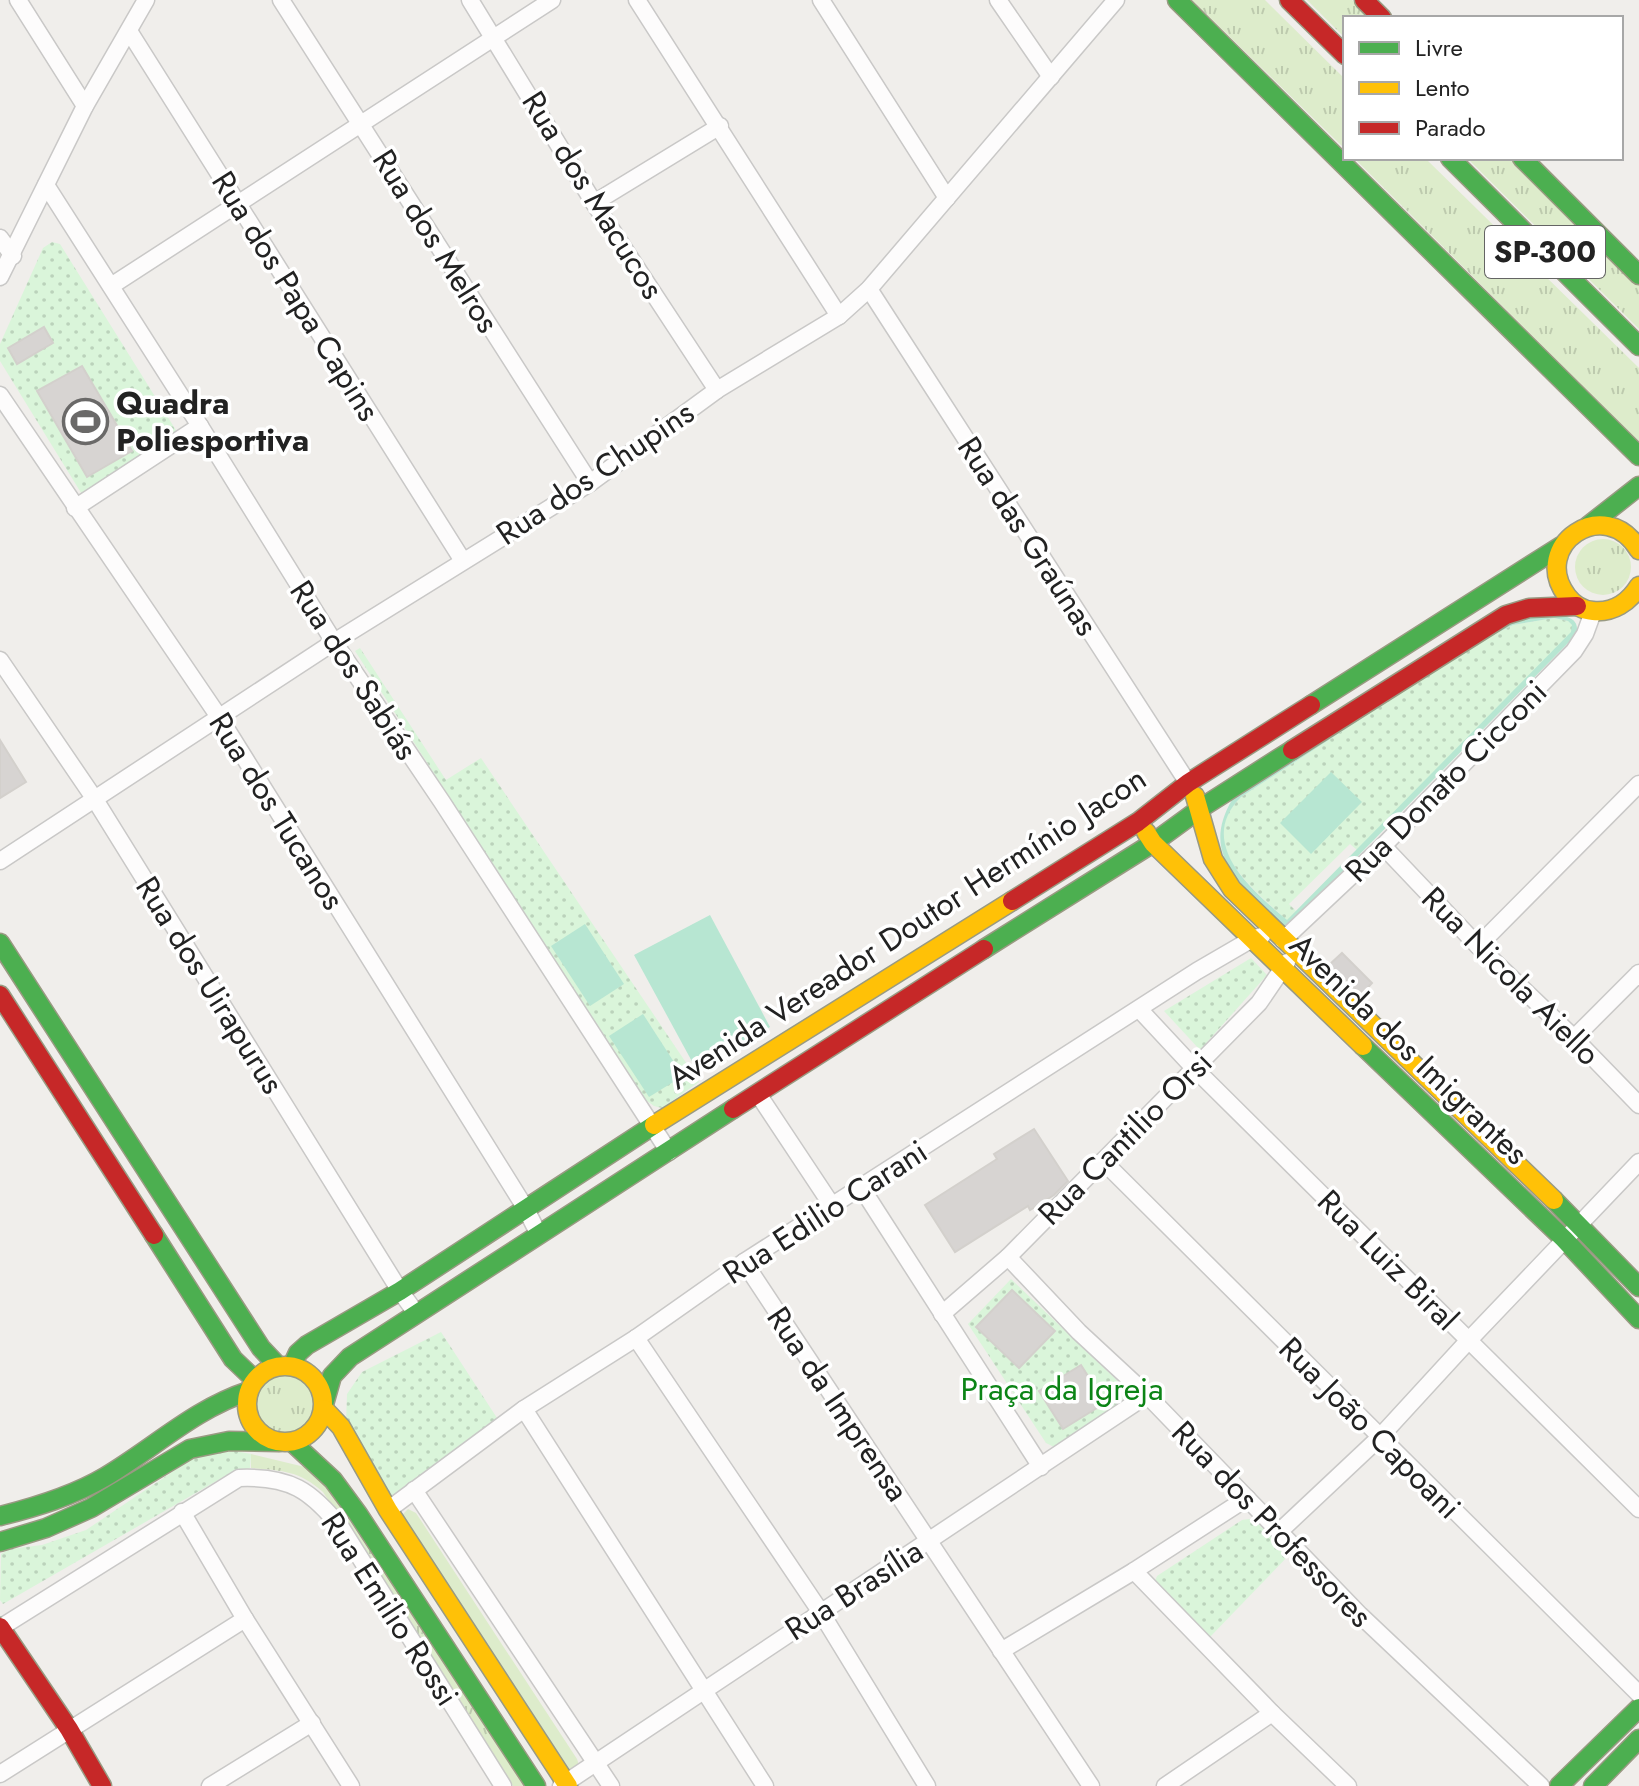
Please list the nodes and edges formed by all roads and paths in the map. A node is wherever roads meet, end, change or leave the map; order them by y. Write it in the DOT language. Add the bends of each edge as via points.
graph roads {
  1 [pos="18,0"];
  2 [pos="146,0"];
  3 [pos="281,0"];
  4 [pos="470,0"];
  5 [pos="552,0"];
  6 [pos="637,0"];
  7 [pos="821,0"];
  8 [pos="998,0"];
  9 [pos="1116,0"];
  10 [pos="1177,0"];
  11 [pos="1289,0"];
  12 [pos="1364,0"];
  13 [pos="1380,16"];
  14 [pos="129,31"];
  15 [pos="495,37"];
  16 [pos="1343,53"];
  17 [pos="1051,77"];
  18 [pos="85,106"];
  19 [pos="361,124"];
  20 [pos="720,126"];
  21 [pos="1452,160"];
  22 [pos="1524,160"];
  23 [pos="46,185"];
  24 [pos="947,198"];
  25 [pos="237,202"];
  26 [pos="594,203"];
  27 [pos="0,238"];
  28 [pos="13,256"];
  29 [pos="1639,275"];
  30 [pos="0,277"];
  31 [pos="111,286"];
  32 [pos="869,289"];
  33 [pos="839,316"];
  34 [pos="1639,346"];
  35 [pos="717,390"];
  36 [pos="0,395"];
  37 [pos="200,426"];
  38 [pos="1639,456"];
  39 [pos="590,483"];
  40 [pos="1639,486"];
  41 [pos="75,508"];
  42 [pos="1588,526"];
  43 [pos="1561,546"];
  44 [pos="1639,550"];
  45 [pos="463,561"];
  46 [pos="1639,586"];
  47 [pos="1585,609"];
  48 [pos="334,642"];
  49 [pos="0,660"];
  50 [pos="219,717"];
  51 [pos="1188,783"];
  52 [pos="1639,784"];
  53 [pos="94,798"];
  54 [pos="1201,808"];
  55 [pos="1138,822"];
  56 [pos="1153,843"];
  57 [pos="1383,846"];
  58 [pos="0,861"];
  59 [pos="1252,939"];
  60 [pos="1284,941"];
  61 [pos="0,943"];
  62 [pos="1478,946"];
  63 [pos="1282,970"];
  64 [pos="1639,973"];
  65 [pos="0,995"];
  66 [pos="1139,1009"];
  67 [pos="1574,1038"];
  68 [pos="1194,1068"];
  69 [pos="758,1094"];
  70 [pos="1639,1105"];
  71 [pos="651,1127"];
  72 [pos="669,1152"];
  73 [pos="1103,1161"];
  74 [pos="1639,1162"];
  75 [pos="861,1187"];
  76 [pos="833,1207"];
  77 [pos="526,1209"];
  78 [pos="1580,1225"];
  79 [pos="539,1235"];
  80 [pos="1564,1239"];
  81 [pos="1008,1257"];
  82 [pos="744,1262"];
  83 [pos="1639,1287"];
  84 [pos="400,1291"];
  85 [pos="416,1313"];
  86 [pos="942,1314"];
  87 [pos="1639,1319"];
  88 [pos="636,1338"];
  89 [pos="1469,1340"];
  90 [pos="285,1366"];
  91 [pos="252,1385"];
  92 [pos="1147,1395"];
  93 [pos="324,1406"];
  94 [pos="524,1409"];
  95 [pos="1379,1438"];
  96 [pos="286,1442"];
  97 [pos="1041,1467"];
  98 [pos="414,1490"];
  99 [pos="1247,1498"];
  100 [pos="1639,1509"];
  101 [pos="388,1510"];
  102 [pos="182,1512"];
  103 [pos="0,1516"];
  104 [pos="1280,1531"];
  105 [pos="929,1540"];
  106 [pos="0,1542"];
  107 [pos="1134,1571"];
  108 [pos="820,1611"];
  109 [pos="245,1619"];
  110 [pos="0,1628"];
  111 [pos="1001,1651"];
  112 [pos="705,1689"];
  113 [pos="1639,1694"];
  114 [pos="1639,1708"];
  115 [pos="1272,1713"];
  116 [pos="312,1723"];
  117 [pos="69,1729"];
  118 [pos="1639,1739"];
  119 [pos="596,1762"];
  120 [pos="0,1774"];
  121 [pos="565,1785"];
  122 [pos="102,1786"];
  123 [pos="210,1786"];
  124 [pos="351,1786"];
  125 [pos="503,1786"];
  126 [pos="536,1786"];
  127 [pos="611,1786"];
  128 [pos="765,1786"];
  129 [pos="927,1786"];
  130 [pos="1091,1786"];
  131 [pos="1165,1786"];
  132 [pos="1348,1786"];
  133 [pos="1541,1786"];
  134 [pos="1559,1786"];
  135 [pos="1593,1786"];
  1 -- 18 [label="street"];
  2 -- 14 [label="street"];
  3 -- 19 [label="street, Rua dos Melros"];
  4 -- 15 [label="street, Rua dos Macucos"];
  5 -- 15 [label="street"];
  6 -- 20 [label="street"];
  7 -- 24 [label="street"];
  8 -- 17 [label="street"];
  9 -- 17 [label="street, Rua dos Chupins"];
  10 -- 38 [label="main road"];
  11 -- 16 [label="main road"];
  12 -- 13 [label="main road"];
  14 -- 18 [label="street"];
  14 -- 25 [label="street, Rua dos Papa Capins"];
  15 -- 19 [label="street"];
  15 -- 26 [label="street, Rua dos Macucos"];
  17 -- 24 [label="street, Rua dos Chupins"];
  18 -- 23 [label="street"];
  19 -- 25 [label="street"];
  19 -- 39 [label="street, Rua dos Melros"];
  20 -- 26 [label="street"];
  20 -- 33 [label="street"];
  21 -- 34 [label="main road, SP-300"];
  22 -- 29 [label="main road, SP-300"];
  23 -- 28 [label="street"];
  23 -- 31 [label="street, Rua dos Sabiás"];
  24 -- 32 [label="street, Rua dos Chupins"];
  25 -- 31 [label="street"];
  25 -- 45 [label="street, Rua dos Papa Capins"];
  26 -- 35 [label="street, Rua dos Macucos"];
  27 -- 28 [label="street"];
  28 -- 30 [label="street"];
  31 -- 37 [label="street, Rua dos Sabiás"];
  32 -- 33 [label="street, Rua dos Chupins"];
  32 -- 51 [label="street, Rua das Graúnas"];
  33 -- 35 [label="street, Rua dos Chupins"];
  35 -- 39 [label="street, Rua dos Chupins"];
  36 -- 41 [label="street, Rua dos Tucanos"];
  37 -- 41 [label="street"];
  37 -- 48 [label="street, Rua dos Sabiás"];
  39 -- 45 [label="street, Rua dos Chupins"];
  40 -- 42 [label="main road"];
  41 -- 50 [label="street, Rua dos Tucanos"];
  42 -- 43 [label="main road, Avenida Vereador Doutor Hermínio Jacon"];
  42 -- 44 [label="main road" via="1609,525 1628,534"];
  43 -- 47 [label="main road" via="1556,579 1564,595"];
  43 -- 51 [label="main road, Avenida Vereador Doutor Hermínio Jacon"];
  45 -- 48 [label="street, Rua dos Chupins"];
  46 -- 47 [label="main road, Avenida Vereador Doutor Hermínio Jacon" via="1627,602 1611,610"];
  47 -- 54 [label="main road, Avenida Vereador Doutor Hermínio Jacon" via="1529,608 1506,615"];
  47 -- 57 [label="street, Rua Donato Cicconi" via="1585,634 1574,651"];
  48 -- 50 [label="street, Rua dos Chupins"];
  48 -- 71 [label="street, Rua dos Sabiás"];
  49 -- 53 [label="street, Rua dos Uirapurus"];
  50 -- 53 [label="street, Rua dos Chupins"];
  50 -- 77 [label="street, Rua dos Tucanos"];
  51 -- 54 [label="main road, Avenida dos Imigrantes"];
  51 -- 55 [label="main road, Avenida Vereador Doutor Hermínio Jacon"];
  52 -- 62 [label="street"];
  53 -- 58 [label="street, Rua dos Chupins"];
  53 -- 84 [label="street, Rua dos Uirapurus"];
  54 -- 56 [label="main road, Avenida Vereador Doutor Hermínio Jacon"];
  54 -- 60 [label="main road, Avenida dos Imigrantes" via="1217,868"];
  55 -- 56 [label="main road, Avenida dos Imigrantes"];
  55 -- 71 [label="main road, Avenida Vereador Doutor Hermínio Jacon"];
  56 -- 59 [label="main road, Avenida dos Imigrantes"];
  56 -- 69 [label="main road, Avenida Vereador Doutor Hermínio Jacon"];
  57 -- 60 [label="street, Rua Donato Cicconi"];
  57 -- 62 [label="street, Rua Nicola Aiello"];
  59 -- 60 [label="street, Rua Edilio Carani"];
  59 -- 63 [label="main road, Avenida dos Imigrantes"];
  59 -- 66 [label="street, Rua Edilio Carani"];
  60 -- 63 [label="street, Rua Cantilio Orsi"];
  60 -- 78 [label="main road, Avenida dos Imigrantes"];
  61 -- 90 [label="main road" via="261,1348"];
  62 -- 67 [label="street, Rua Nicola Aiello"];
  63 -- 68 [label="street, Rua Cantilio Orsi" via="1259,1003"];
  63 -- 80 [label="main road, Avenida dos Imigrantes"];
  64 -- 67 [label="street"];
  65 -- 91 [label="main road"];
  66 -- 68 [label="street, Rua Luiz Biral"];
  66 -- 75 [label="street, Rua Edilio Carani"];
  67 -- 70 [label="street, Rua Nicola Aiello"];
  68 -- 73 [label="street, Rua Cantilio Orsi"];
  68 -- 89 [label="street, Rua Luiz Biral"];
  69 -- 72 [label="main road, Avenida Vereador Doutor Hermínio Jacon"];
  69 -- 76 [label="street"];
  71 -- 72 [label="street, Rua dos Sabiás"];
  71 -- 77 [label="main road, Avenida Vereador Doutor Hermínio Jacon"];
  72 -- 79 [label="main road, Avenida Vereador Doutor Hermínio Jacon"];
  73 -- 81 [label="street, Rua Cantilio Orsi"];
  73 -- 95 [label="street, Rua João Capoani"];
  74 -- 78 [label="street"];
  75 -- 76 [label="street, Rua Edilio Carani"];
  75 -- 86 [label="street"];
  76 -- 82 [label="street, Rua Edilio Carani"];
  77 -- 79 [label="street, Rua dos Tucanos"];
  77 -- 84 [label="main road, Avenida Vereador Doutor Hermínio Jacon"];
  78 -- 80 [label="street"];
  78 -- 83 [label="main road, Avenida dos Imigrantes"];
  79 -- 85 [label="main road, Avenida Vereador Doutor Hermínio Jacon"];
  80 -- 87 [label="main road, Avenida dos Imigrantes"];
  80 -- 89 [label="street"];
  81 -- 86 [label="street, Rua Cantilio Orsi"];
  81 -- 92 [label="street, Rua dos Professores"];
  82 -- 88 [label="street, Rua Edilio Carani"];
  82 -- 105 [label="street, Rua da Imprensa"];
  84 -- 85 [label="street, Rua dos Uirapurus"];
  84 -- 90 [label="main road, Avenida Vereador Doutor Hermínio Jacon" via="307,1345"];
  85 -- 93 [label="main road, Avenida Vereador Doutor Hermínio Jacon" via="337,1368"];
  86 -- 97 [label="street"];
  88 -- 94 [label="street, Rua Edilio Carani"];
  88 -- 108 [label="street"];
  89 -- 95 [label="street"];
  89 -- 100 [label="street, Rua Luiz Biral"];
  90 -- 91 [label="main road" via="266,1371"];
  90 -- 93 [label="main road" via="315,1379"];
  91 -- 96 [label="main road" via="247,1408 252,1424 263,1436"];
  91 -- 103 [label="main road" via="207,1407 103,1478"];
  92 -- 97 [label="street, Rua Brasília"];
  92 -- 99 [label="street, Rua dos Professores"];
  93 -- 96 [label="main road" via="313,1431"];
  93 -- 101 [label="main road"];
  94 -- 98 [label="street, Rua Edilio Carani"];
  94 -- 112 [label="street"];
  95 -- 104 [label="street"];
  95 -- 113 [label="street, Rua João Capoani"];
  96 -- 106 [label="main road" via="195,1446 71,1516"];
  96 -- 126 [label="main road" via="333,1480 358,1514"];
  97 -- 105 [label="street, Rua Brasília"];
  98 -- 101 [label="street, Rua Edilio Carani"];
  98 -- 119 [label="street"];
  99 -- 104 [label="street, Rua dos Professores"];
  99 -- 107 [label="street"];
  101 -- 121 [label="main road"];
  102 -- 109 [label="street"];
  102 -- 110 [label="street, Rua Emilio Rossi"];
  102 -- 125 [label="street, Rua Emilio Rossi" via="239,1478 267,1477 294,1484 322,1504"];
  104 -- 133 [label="street, Rua dos Professores" via="1360,1615"];
  105 -- 108 [label="street, Rua Brasília"];
  105 -- 111 [label="street, Rua da Imprensa"];
  107 -- 111 [label="street"];
  107 -- 115 [label="street"];
  108 -- 112 [label="street, Rua Brasília"];
  108 -- 129 [label="street"];
  109 -- 116 [label="street"];
  109 -- 117 [label="street"];
  110 -- 117 [label="main road"];
  111 -- 130 [label="street, Rua da Imprensa"];
  112 -- 119 [label="street, Rua Brasília"];
  112 -- 128 [label="street"];
  114 -- 134 [label="main road"];
  115 -- 131 [label="street"];
  115 -- 132 [label="street"];
  116 -- 123 [label="street"];
  116 -- 124 [label="street"];
  117 -- 120 [label="street"];
  117 -- 122 [label="main road"];
  118 -- 135 [label="main road"];
  119 -- 121 [label="street, Rua Brasília"];
  119 -- 127 [label="street"];
}
